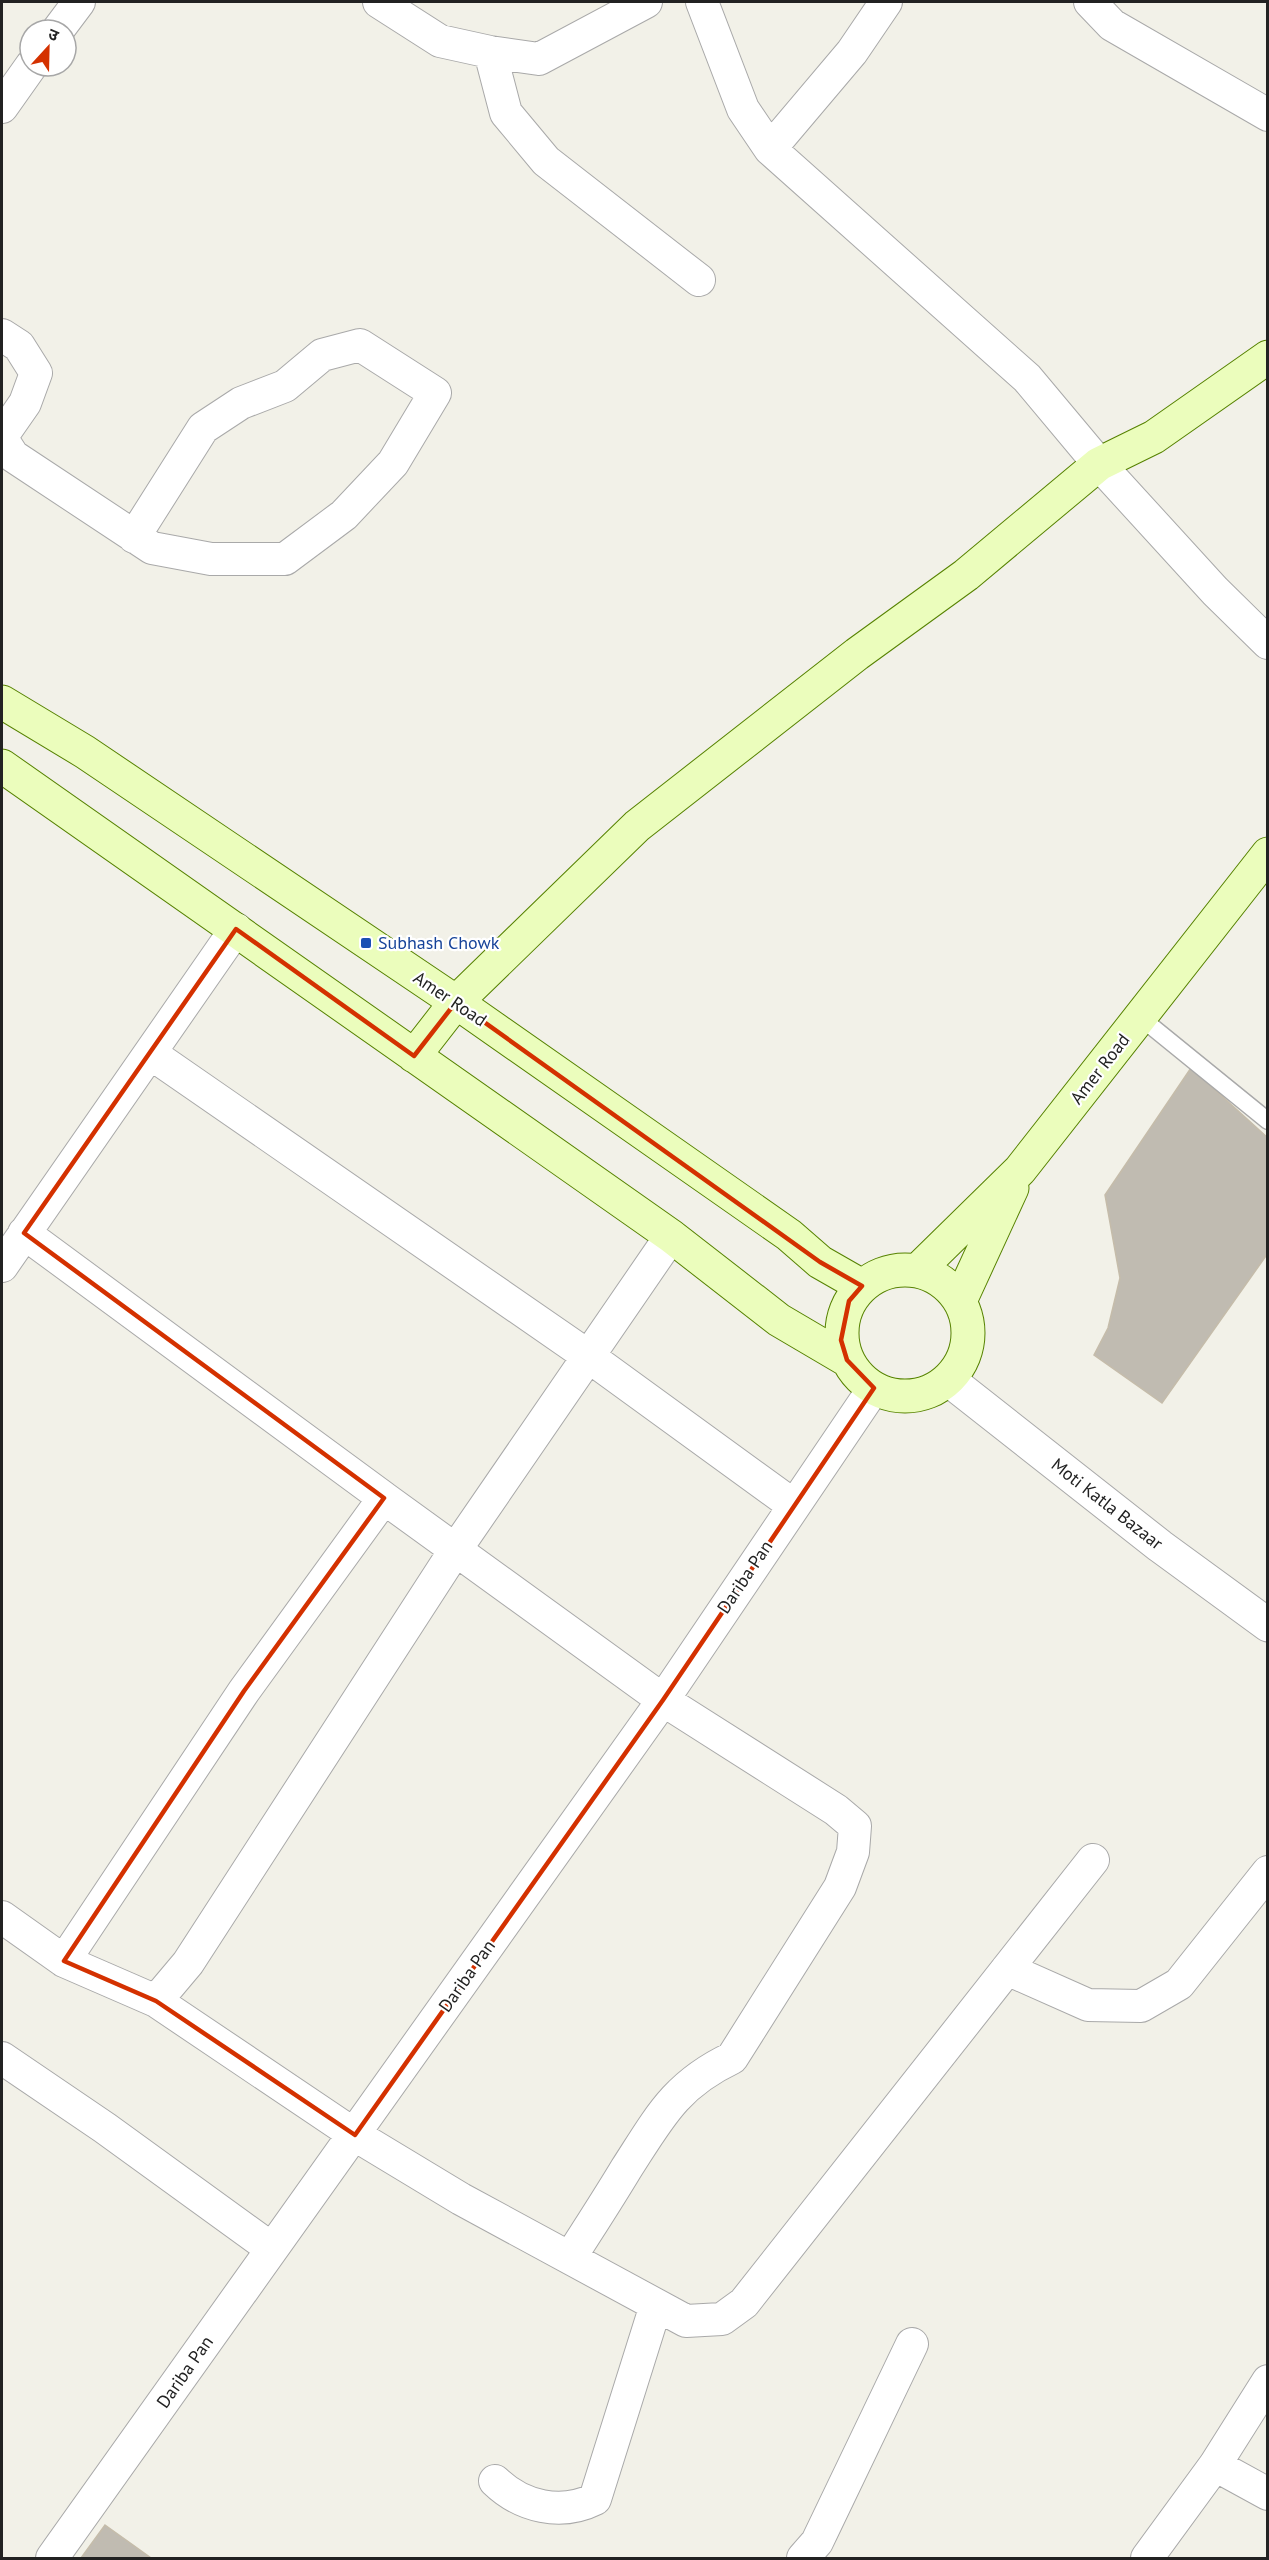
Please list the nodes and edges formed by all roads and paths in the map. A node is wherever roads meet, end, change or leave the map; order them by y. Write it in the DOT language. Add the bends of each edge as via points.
graph roads {
  1 [pos="79,2"];
  2 [pos="379,2"];
  3 [pos="646,2"];
  4 [pos="886,2"];
  5 [pos="1090,2"];
  6 [pos="710,8"];
  7 [pos="67,18"];
  8 [pos="490,52"];
  9 [pos="23,78"];
  10 [pos="2,107"];
  11 [pos="1268,115"];
  12 [pos="770,149"];
  13 [pos="699,280"];
  14 [pos="2,335"];
  15 [pos="1268,357"];
  16 [pos="2,438"];
  17 [pos="1099,464"];
  18 [pos="134,537"];
  19 [pos="1268,643"];
  20 [pos="2,702"];
  21 [pos="2,765"];
  22 [pos="1268,854"];
  23 [pos="236,928"];
  24 [pos="456,1002"];
  25 [pos="1140,1017"];
  26 [pos="150,1053"];
  27 [pos="414,1056"];
  28 [pos="1268,1121"];
  29 [pos="1020,1170"];
  30 [pos="24,1233"];
  31 [pos="671,1236"];
  32 [pos="2,1266"];
  33 [pos="918,1270"];
  34 [pos="862,1286"];
  35 [pos="960,1301"];
  36 [pos="588,1356"];
  37 [pos="847,1360"];
  38 [pos="949,1380"];
  39 [pos="874,1388"];
  40 [pos="384,1498"];
  41 [pos="793,1505"];
  42 [pos="456,1549"];
  43 [pos="1268,1625"];
  44 [pos="663,1700"];
  45 [pos="1093,1860"];
  46 [pos="1268,1872"];
  47 [pos="2,1917"];
  48 [pos="64,1961"];
  49 [pos="1007,1969"];
  50 [pos="156,2001"];
  51 [pos="2,2058"];
  52 [pos="355,2135"];
  53 [pos="272,2249"];
  54 [pos="570,2258"];
  55 [pos="656,2305"];
  56 [pos="912,2344"];
  57 [pos="1268,2381"];
  58 [pos="1215,2465"];
  59 [pos="495,2481"];
  60 [pos="1268,2494"];
  61 [pos="52,2559"];
  62 [pos="803,2559"];
  63 [pos="1147,2559"];
  1 -- 7 [label="street"];
  2 -- 8 [label="street" via="440,40"];
  3 -- 8 [label="street" via="539,59"];
  4 -- 12 [label="street" via="852,52"];
  5 -- 11 [label="street" via="1112,25"];
  6 -- 12 [label="street" via="743,109"];
  8 -- 13 [label="street" via="506,113 546,161"];
  9 -- 10 [label="street"];
  12 -- 17 [label="street" via="1027,378"];
  14 -- 16 [label="street" via="20,346 36,373 25,403"];
  15 -- 17 [label="main road" via="1154,437"];
  16 -- 18 [label="street" via="13,456"];
  17 -- 19 [label="street"];
  17 -- 24 [label="main road" via="966,575 857,654 637,826"];
  18 -- 18 [label="street" via="152,548 211,559 285,559 344,515 393,462 435,393 360,345 322,355 285,386 242,403 203,428"];
  20 -- 24 [label="main road, Amer Road" via="85,752"];
  21 -- 23 [label="main road"];
  22 -- 25 [label="main road, Amer Road"];
  23 -- 26 [label="street"];
  23 -- 27 [label="main road"];
  24 -- 27 [label="main road"];
  24 -- 34 [label="main road, Amer Road" via="789,1235 820,1262"];
  25 -- 28 [label="lane"];
  25 -- 29 [label="main road, Amer Road"];
  26 -- 30 [label="street"];
  26 -- 36 [label="street"];
  27 -- 31 [label="main road"];
  29 -- 33 [label="main road, Amer Road"];
  29 -- 35 [label="main road"];
  30 -- 32 [label="street"];
  30 -- 40 [label="street"];
  31 -- 36 [label="street"];
  31 -- 37 [label="main road" via="779,1320"];
  33 -- 34 [label="main road" via="898,1269"];
  33 -- 35 [label="main road" via="936,1277"];
  34 -- 37 [label="main road" via="849,1301 842,1320"];
  35 -- 38 [label="main road" via="969,1326 968,1346"];
  36 -- 41 [label="street"];
  36 -- 42 [label="street"];
  37 -- 39 [label="main road" via="858,1376"];
  38 -- 39 [label="main road" via="932,1391 912,1396"];
  38 -- 43 [label="street, Moti Katla Bazaar" via="1160,1546"];
  39 -- 41 [label="street, Dariba Pan"];
  40 -- 42 [label="street"];
  40 -- 48 [label="street" via="244,1691"];
  41 -- 44 [label="street, Dariba Pan"];
  42 -- 44 [label="street"];
  42 -- 50 [label="street" via="188,1963"];
  44 -- 52 [label="street, Dariba Pan"];
  44 -- 54 [label="street" via="836,1810 855,1826 853,1852 840,1887 732,2058 687,2085 657,2118"];
  45 -- 49 [label="street"];
  46 -- 49 [label="street" via="1179,1984 1141,2006 1088,2005"];
  47 -- 48 [label="street"];
  48 -- 50 [label="street"];
  49 -- 55 [label="street" via="744,2303 722,2319 686,2321"];
  50 -- 52 [label="street"];
  51 -- 53 [label="street" via="105,2127"];
  52 -- 53 [label="street, Dariba Pan"];
  52 -- 54 [label="street"];
  53 -- 61 [label="street, Dariba Pan"];
  54 -- 55 [label="street"];
  55 -- 59 [label="street" via="596,2499 577,2506 546,2507 523,2502"];
  56 -- 62 [label="street" via="822,2532"];
  57 -- 58 [label="street"];
  58 -- 60 [label="street"];
  58 -- 63 [label="street"];
}
